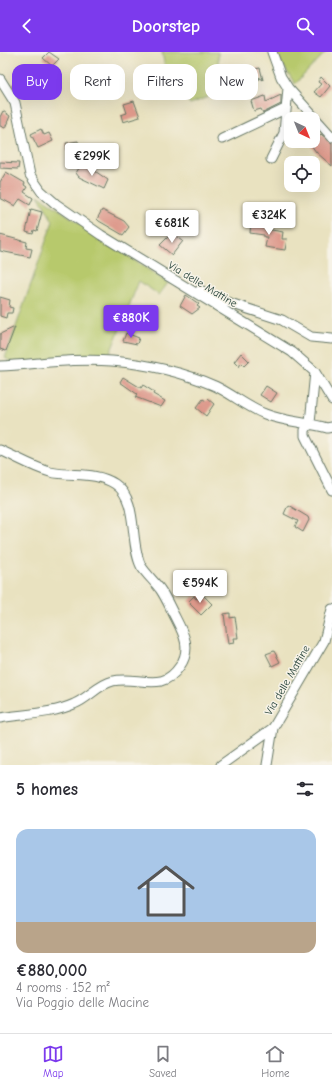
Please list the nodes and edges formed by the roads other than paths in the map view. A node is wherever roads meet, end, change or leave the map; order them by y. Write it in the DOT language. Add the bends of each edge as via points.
graph roads {
  1 [pos="272,52"];
  2 [pos="0,79"];
  3 [pos="288,88"];
  4 [pos="285,109"];
  5 [pos="332,138"];
  6 [pos="222,140"];
  7 [pos="271,159"];
  8 [pos="189,288"];
  9 [pos="332,339"];
  10 [pos="0,366"];
  11 [pos="315,372"];
  12 [pos="332,400"];
  13 [pos="311,423"];
  14 [pos="332,427"];
  15 [pos="0,450"];
  16 [pos="332,490"];
  17 [pos="332,609"];
  18 [pos="0,718"];
  19 [pos="273,728"];
  20 [pos="221,765"];
  21 [pos="266,765"];
  1 -- 3 [label="street"];
  2 -- 8 [label="street, Via delle Mattine" via="15,103 30,174 37,186 56,204 101,235"];
  3 -- 4 [label="street"];
  3 -- 5 [label="street"];
  4 -- 6 [label="street"];
  4 -- 7 [label="street" via="284,133"];
  8 -- 9 [label="street" via="282,320 311,337"];
  8 -- 11 [label="street, Via delle Mattine" via="292,352"];
  10 -- 13 [label="street" via="74,360 112,361 137,365 186,376 214,386 273,417"];
  11 -- 12 [label="street, Via delle Mattine"];
  11 -- 13 [label="street"];
  13 -- 14 [label="street"];
  13 -- 16 [label="street" via="305,430 305,436"];
  15 -- 18 [label="street" via="49,471 88,474 108,481 120,489 126,496 130,508 138,560 164,596 185,636 187,651 172,675 162,681 114,680 63,709"];
  17 -- 19 [label="street, Via delle Mattine" via="324,641"];
  19 -- 20 [label="street"];
  19 -- 21 [label="street, Via delle Mattine"];
}
